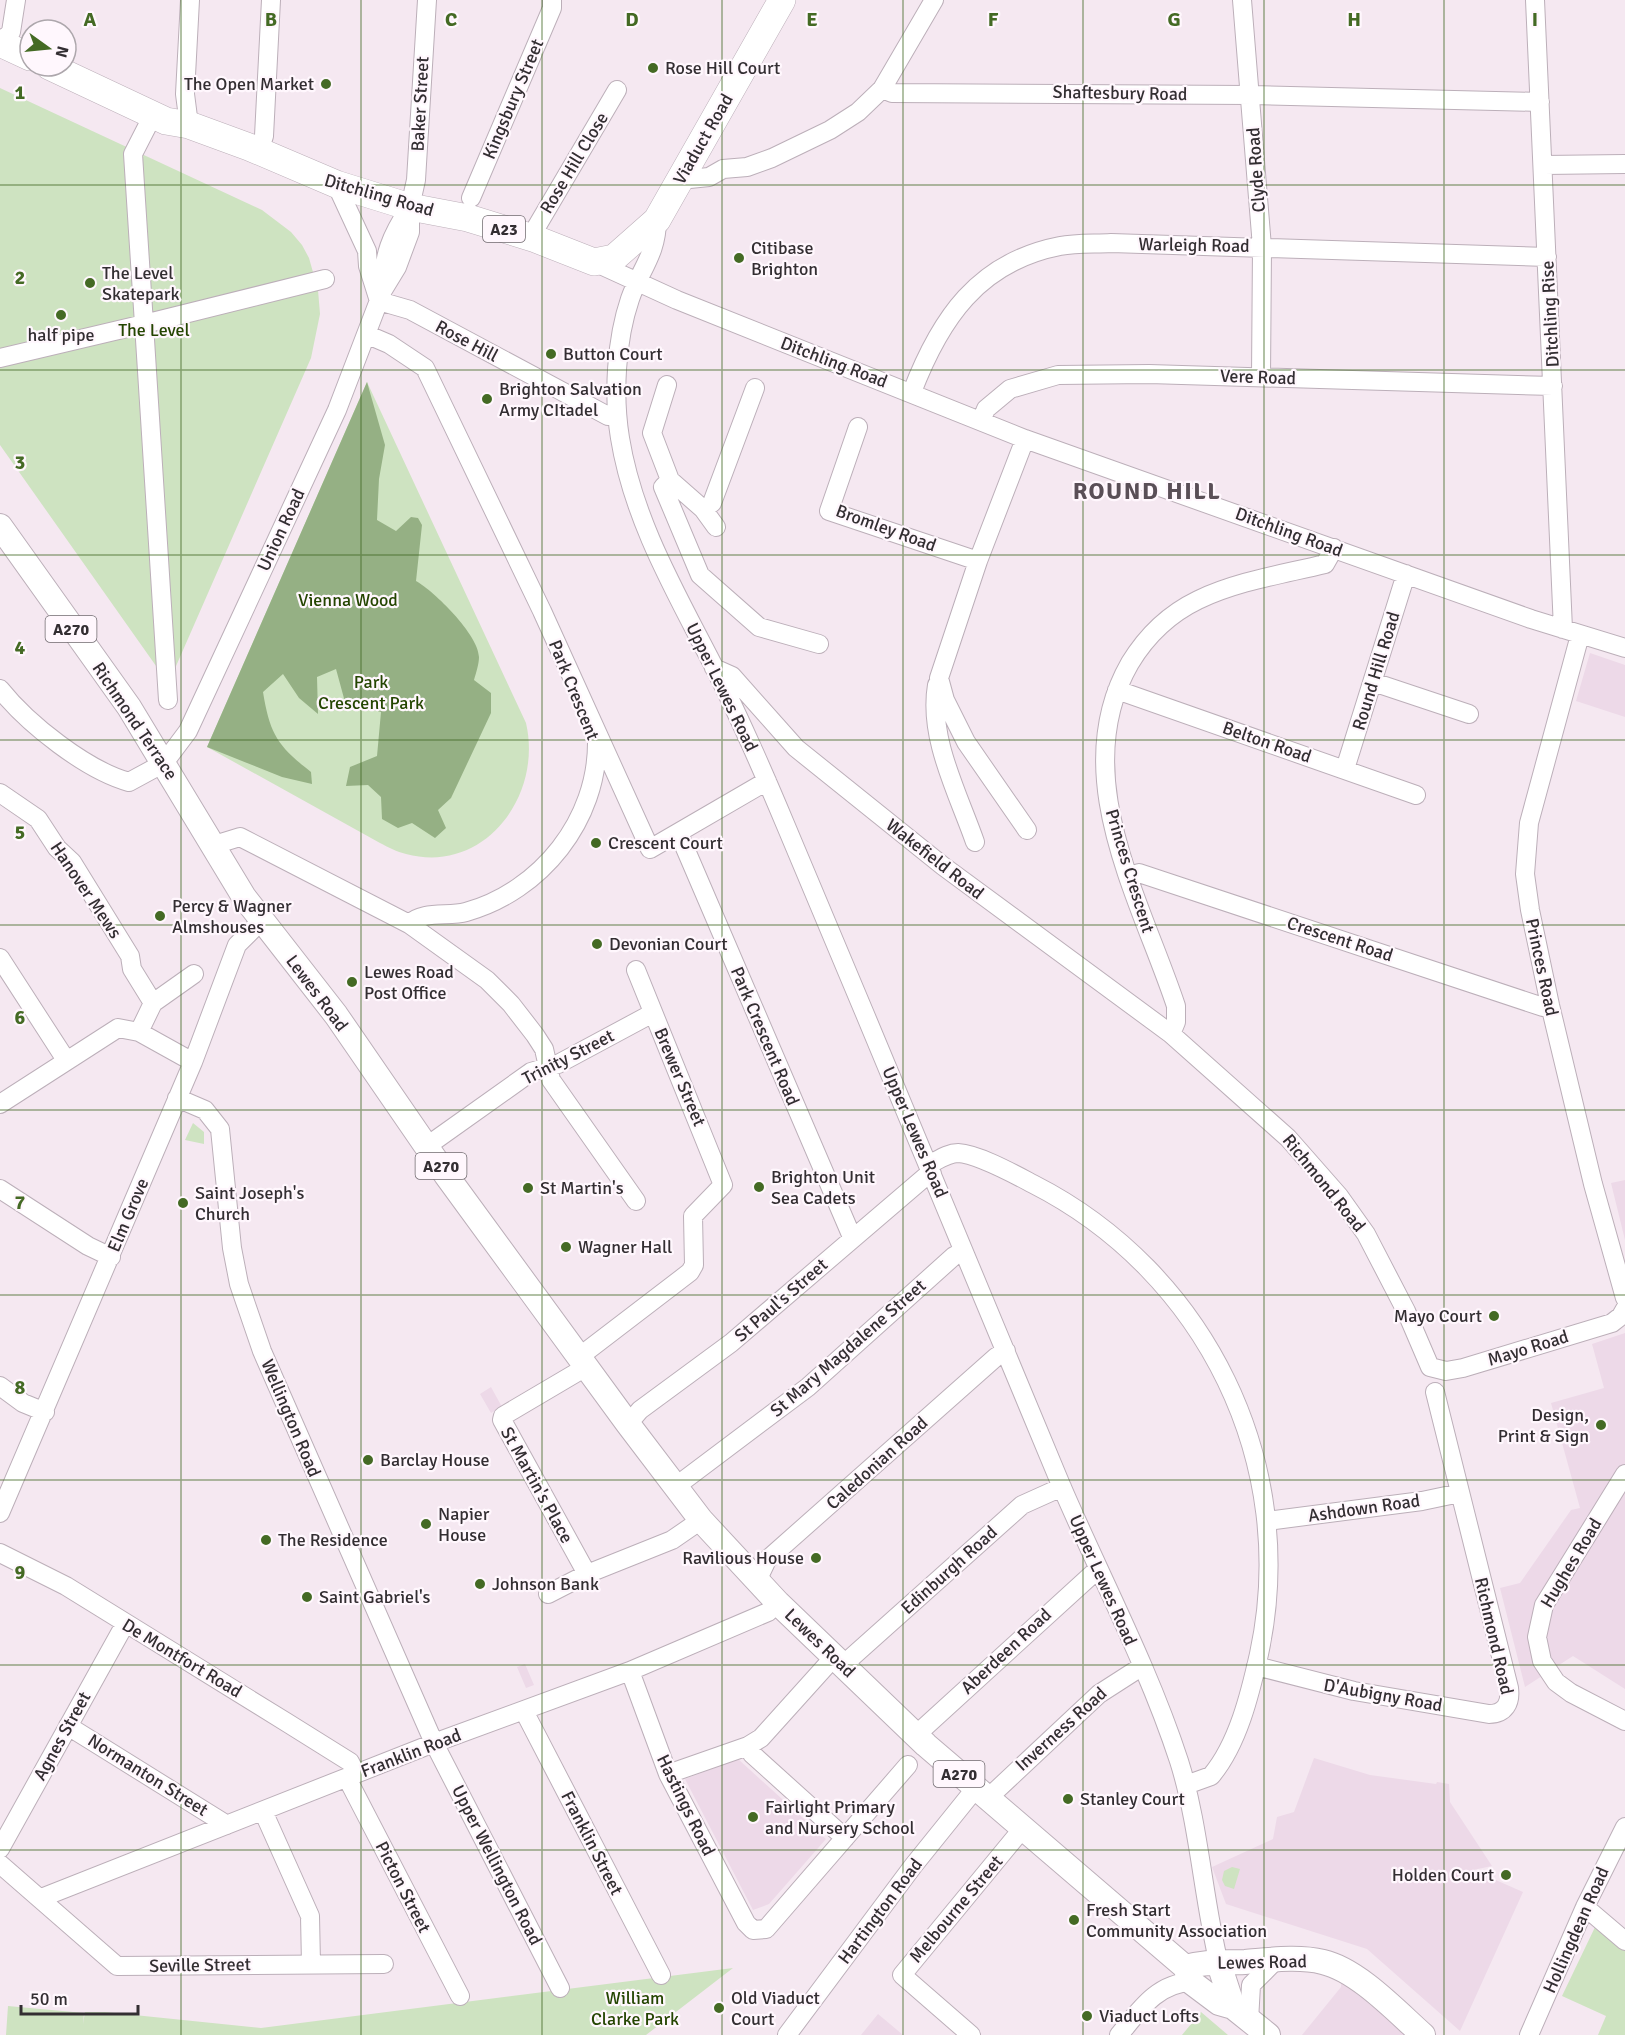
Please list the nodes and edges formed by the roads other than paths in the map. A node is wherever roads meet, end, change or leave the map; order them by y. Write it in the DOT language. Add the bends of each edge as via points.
graph roads {
  1 [pos="16,0"];
  2 [pos="190,0"];
  3 [pos="271,0"];
  4 [pos="427,0"];
  5 [pos="552,0"];
  6 [pos="782,0"];
  7 [pos="934,0"];
  8 [pos="1242,0"];
  9 [pos="1534,0"];
  10 [pos="0,43"];
  11 [pos="18,51"];
  12 [pos="74,78"];
  13 [pos="882,89"];
  14 [pos="617,90"];
  15 [pos="1251,95"];
  16 [pos="1540,102"];
  17 [pos="153,115"];
  18 [pos="189,125"];
  19 [pos="259,151"];
  20 [pos="695,152"];
  21 [pos="1625,164"];
  22 [pos="1544,165"];
  23 [pos="723,169"];
  24 [pos="680,180"];
  25 [pos="336,184"];
  26 [pos="471,198"];
  27 [pos="410,207"];
  28 [pos="657,220"];
  29 [pos="533,238"];
  30 [pos="1262,247"];
  31 [pos="1547,257"];
  32 [pos="594,262"];
  33 [pos="325,279"];
  34 [pos="636,282"];
  35 [pos="381,296"];
  36 [pos="144,324"];
  37 [pos="368,335"];
  38 [pos="0,358"];
  39 [pos="1261,377"];
  40 [pos="667,385"];
  41 [pos="1553,386"];
  42 [pos="755,388"];
  43 [pos="912,392"];
  44 [pos="617,416"];
  45 [pos="981,421"];
  46 [pos="860,436"];
  47 [pos="1024,439"];
  48 [pos="666,484"];
  49 [pos="633,494"];
  50 [pos="703,509"];
  51 [pos="0,526"];
  52 [pos="716,527"];
  53 [pos="1334,548"];
  54 [pos="978,561"];
  55 [pos="1406,574"];
  56 [pos="1571,632"];
  57 [pos="819,644"];
  58 [pos="1625,648"];
  59 [pos="714,668"];
  60 [pos="939,678"];
  61 [pos="1373,682"];
  62 [pos="0,689"];
  63 [pos="1117,690"];
  64 [pos="168,700"];
  65 [pos="1469,714"];
  66 [pos="597,737"];
  67 [pos="164,764"];
  68 [pos="1345,769"];
  69 [pos="767,781"];
  70 [pos="0,793"];
  71 [pos="1416,795"];
  72 [pos="1027,830"];
  73 [pos="679,834"];
  74 [pos="975,842"];
  75 [pos="214,845"];
  76 [pos="1129,876"];
  77 [pos="261,921"];
  78 [pos="409,924"];
  79 [pos="0,958"];
  80 [pos="636,970"];
  81 [pos="194,974"];
  82 [pos="153,1003"];
  83 [pos="1551,1005"];
  84 [pos="653,1013"];
  85 [pos="139,1032"];
  86 [pos="1171,1034"];
  87 [pos="66,1060"];
  88 [pos="193,1062"];
  89 [pos="546,1066"];
  90 [pos="177,1098"];
  91 [pos="0,1104"];
  92 [pos="427,1146"];
  93 [pos="930,1170"];
  94 [pos="723,1185"];
  95 [pos="0,1189"];
  96 [pos="636,1201"];
  97 [pos="852,1237"];
  98 [pos="963,1251"];
  99 [pos="111,1257"];
  100 [pos="1624,1307"];
  101 [pos="1006,1351"];
  102 [pos="586,1357"];
  103 [pos="1430,1367"];
  104 [pos="0,1386"];
  105 [pos="1435,1392"];
  106 [pos="45,1412"];
  107 [pos="628,1424"];
  108 [pos="1625,1474"];
  109 [pos="675,1487"];
  110 [pos="1062,1487"];
  111 [pos="1460,1493"];
  112 [pos="0,1513"];
  113 [pos="702,1520"];
  114 [pos="1267,1521"];
  115 [pos="0,1553"];
  116 [pos="1098,1569"];
  117 [pos="587,1574"];
  118 [pos="757,1581"];
  119 [pos="548,1594"];
  120 [pos="778,1603"];
  121 [pos="125,1624"];
  122 [pos="839,1661"];
  123 [pos="1256,1666"];
  124 [pos="1142,1667"];
  125 [pos="630,1671"];
  126 [pos="1508,1704"];
  127 [pos="524,1711"];
  128 [pos="1625,1721"];
  129 [pos="68,1726"];
  130 [pos="916,1735"];
  131 [pos="434,1743"];
  132 [pos="748,1746"];
  133 [pos="908,1765"];
  134 [pos="668,1774"];
  135 [pos="352,1776"];
  136 [pos="1185,1785"];
  137 [pos="981,1794"];
  138 [pos="263,1811"];
  139 [pos="227,1825"];
  140 [pos="1625,1827"];
  141 [pos="1023,1828"];
  142 [pos="845,1838"];
  143 [pos="0,1849"];
  144 [pos="0,1864"];
  145 [pos="41,1898"];
  146 [pos="1585,1907"];
  147 [pos="1625,1941"];
  148 [pos="1276,1960"];
  149 [pos="311,1964"];
  150 [pos="384,1964"];
  151 [pos="1219,1964"];
  152 [pos="661,1975"];
  153 [pos="1188,1975"];
  154 [pos="560,1988"];
  155 [pos="460,1996"];
  156 [pos="1236,2005"];
  157 [pos="1539,2014"];
  158 [pos="787,2035"];
  159 [pos="971,2035"];
  160 [pos="1119,2035"];
  161 [pos="1268,2035"];
  162 [pos="1424,2035"];
  163 [pos="1522,2035"];
  164 [pos="1529,2035"];
  1 -- 10 [label="street" via="11,33"];
  2 -- 18 [label="street" via="184,94"];
  3 -- 19 [label="street" via="264,136"];
  4 -- 27 [label="street, Baker Street" via="416,180"];
  5 -- 26 [label="street, Kingsbury Street" via="552,8"];
  6 -- 20 [label="highway, Viaduct Road"];
  7 -- 13 [label="street"];
  8 -- 15 [label="street, Clyde Road"];
  9 -- 16 [label="street, Ditchling Rise"];
  10 -- 11 [label="highway"];
  12 -- 17 [label="highway, Ditchling Road / A23"];
  13 -- 15 [label="street, Shaftesbury Road" via="892,93"];
  13 -- 23 [label="street" via="867,106 830,130 772,158 747,167"];
  14 -- 29 [label="street, Rose Hill Close"];
  15 -- 16 [label="street, Shaftesbury Road"];
  15 -- 30 [label="street, Clyde Road"];
  16 -- 22 [label="street, Ditchling Rise"];
  17 -- 18 [label="highway, Ditchling Road / A23"];
  17 -- 36 [label="street" via="133,154"];
  18 -- 19 [label="highway, Ditchling Road / A23"];
  19 -- 25 [label="highway, Ditchling Road / A23"];
  20 -- 23 [label="street"];
  20 -- 24 [label="highway, Viaduct Road"];
  21 -- 22 [label="street"];
  22 -- 31 [label="street, Ditchling Rise"];
  23 -- 24 [label="street" via="709,177"];
  24 -- 28 [label="highway, Viaduct Road"];
  25 -- 27 [label="highway, Ditchling Road / A23"];
  25 -- 35 [label="street" via="367,251 368,266"];
  27 -- 29 [label="highway, Ditchling Road / A23" via="468,218"];
  27 -- 35 [label="street, Union Road" via="410,232"];
  28 -- 32 [label="highway" via="614,258"];
  28 -- 34 [label="street, Viaduct Road" via="657,237 648,264"];
  29 -- 32 [label="highway, Ditchling Road / A23"];
  30 -- 31 [label="street, Warleigh Road"];
  30 -- 39 [label="street, Clyde Road"];
  30 -- 43 [label="street, Warleigh Road" via="1111,243 1062,246 1033,255 992,274 959,303 926,354"];
  31 -- 41 [label="street, Ditchling Rise"];
  32 -- 34 [label="street, Ditchling Road"];
  33 -- 36 [label="street"];
  34 -- 43 [label="street, Ditchling Road"];
  34 -- 44 [label="street, Upper Lewes Road" via="622,333"];
  35 -- 37 [label="street, Union Road"];
  35 -- 44 [label="street, Rose Hill" via="608,416"];
  36 -- 38 [label="street"];
  36 -- 64 [label="street"];
  37 -- 66 [label="street, Park Crescent" via="425,368 542,611"];
  37 -- 67 [label="street, Union Road" via="188,731"];
  39 -- 41 [label="street, Vere Road"];
  39 -- 45 [label="street, Vere Road" via="1046,376 997,398"];
  40 -- 48 [label="street" via="652,433"];
  41 -- 56 [label="street, Ditchling Rise"];
  42 -- 50 [label="street" via="712,503"];
  43 -- 45 [label="street, Ditchling Road"];
  44 -- 49 [label="street, Upper Lewes Road"];
  45 -- 47 [label="street, Ditchling Road"];
  46 -- 54 [label="street, Bromley Road" via="829,511"];
  47 -- 53 [label="street, Ditchling Road"];
  47 -- 54 [label="street"];
  48 -- 49 [label="street"];
  48 -- 50 [label="street"];
  48 -- 57 [label="street" via="700,574 759,627"];
  49 -- 59 [label="street, Upper Lewes Road" via="671,583"];
  50 -- 52 [label="street"];
  51 -- 67 [label="main road, Richmond Terrace / A270" via="129,707"];
  53 -- 55 [label="street, Ditchling Road"];
  53 -- 63 [label="street, Princes Crescent" via="1325,564 1215,593 1168,618 1138,651"];
  54 -- 60 [label="street"];
  55 -- 56 [label="street, Ditchling Road"];
  55 -- 61 [label="street, Round Hill Road"];
  56 -- 58 [label="street, Ditchling Road"];
  56 -- 83 [label="street, Princes Road" via="1525,852 1528,898"];
  59 -- 69 [label="street, Upper Lewes Road"];
  59 -- 86 [label="street, Wakefield Road" via="732,676 796,748 866,805"];
  60 -- 72 [label="street" via="962,735"];
  60 -- 74 [label="street" via="935,701 938,730"];
  61 -- 65 [label="street"];
  61 -- 68 [label="street, Round Hill Road"];
  62 -- 67 [label="street" via="45,733 121,780 129,782"];
  63 -- 68 [label="street, Belton Road"];
  63 -- 76 [label="street, Princes Crescent" via="1107,734 1106,768 1113,826"];
  66 -- 73 [label="street" via="650,849"];
  66 -- 78 [label="street, Park Crescent" via="596,769 574,825 553,859 536,877 492,904 459,914 418,917"];
  67 -- 75 [label="main road, Richmond Terrace / A270"];
  68 -- 71 [label="street, Belton Road"];
  69 -- 73 [label="street"];
  69 -- 93 [label="street, Upper Lewes Road"];
  70 -- 82 [label="street, Hanover Mews" via="38,819 57,848 72,862 130,956 132,969"];
  73 -- 97 [label="street, Park Crescent Road"];
  75 -- 77 [label="main road, Richmond Terrace / A270"];
  75 -- 78 [label="street" via="240,837"];
  76 -- 83 [label="street, Crescent Road" via="1139,873 1543,1007"];
  76 -- 86 [label="street, Princes Crescent" via="1176,1006"];
  77 -- 88 [label="street, Elm Grove" via="237,945"];
  77 -- 92 [label="main road, Lewes Road / A270" via="316,989"];
  78 -- 89 [label="street" via="471,967 504,996 544,1049"];
  79 -- 87 [label="street"];
  80 -- 84 [label="street, Brewer Street"];
  81 -- 82 [label="street"];
  82 -- 85 [label="street"];
  83 -- 100 [label="street, Princes Road"];
  84 -- 89 [label="street, Trinity Street" via="558,1064"];
  84 -- 94 [label="street, Brewer Street"];
  85 -- 87 [label="street" via="118,1028"];
  85 -- 88 [label="street"];
  86 -- 103 [label="street, Richmond Road" via="1288,1138 1339,1196 1382,1262"];
  87 -- 91 [label="street"];
  88 -- 90 [label="street, Elm Grove"];
  89 -- 92 [label="street, Trinity Street" via="531,1072"];
  89 -- 96 [label="street" via="551,1080"];
  90 -- 99 [label="street, Elm Grove"];
  90 -- 131 [label="street, Wellington Road" via="205,1110 220,1129 232,1248 251,1320"];
  92 -- 102 [label="main road, Lewes Road / A270" via="512,1265"];
  93 -- 97 [label="street, St Paul's Street"];
  93 -- 98 [label="street, Upper Lewes Road"];
  93 -- 114 [label="street, St Paul's Street" via="958,1153 1024,1179 1099,1225 1158,1280 1198,1332 1240,1407 1259,1471"];
  94 -- 102 [label="street, St Martin's Place" via="693,1216 694,1265 690,1272"];
  95 -- 99 [label="street"];
  97 -- 107 [label="street, St Paul's Street" via="731,1343 640,1410"];
  98 -- 101 [label="street, Upper Lewes Road"];
  98 -- 109 [label="street, St Mary Magdalene Street" via="808,1386"];
  99 -- 106 [label="street, Elm Grove"];
  100 -- 103 [label="street, Mayo Road" via="1605,1325 1463,1368 1446,1371"];
  101 -- 110 [label="street, Upper Lewes Road"];
  101 -- 118 [label="street, Caledonian Road" via="767,1560"];
  102 -- 107 [label="main road, Lewes Road / A270"];
  102 -- 117 [label="street, St Martin's Place" via="503,1416 503,1425"];
  104 -- 106 [label="street" via="23,1403"];
  105 -- 111 [label="street, Richmond Road"];
  106 -- 112 [label="street, Elm Grove"];
  107 -- 109 [label="main road, Lewes Road / A270"];
  108 -- 128 [label="street, Hughes Road" via="1544,1605 1537,1637 1542,1661 1556,1682 1571,1694"];
  109 -- 113 [label="main road, Lewes Road / A270"];
  110 -- 116 [label="street, Upper Lewes Road"];
  110 -- 122 [label="street, Edinburgh Road" via="1022,1505"];
  111 -- 114 [label="street, Ashdown Road"];
  111 -- 126 [label="street, Richmond Road" via="1509,1688"];
  113 -- 117 [label="street" via="672,1540"];
  113 -- 118 [label="main road, Lewes Road / A270"];
  114 -- 123 [label="street, St Paul's Street" via="1268,1591"];
  115 -- 121 [label="street, De Montfort Road" via="57,1581"];
  116 -- 124 [label="street, Upper Lewes Road"];
  116 -- 130 [label="street, Aberdeen Road"];
  117 -- 119 [label="street"];
  118 -- 120 [label="main road, Lewes Road / A270"];
  120 -- 122 [label="main road, Lewes Road / A270"];
  120 -- 125 [label="street, Franklin Road" via="768,1612"];
  121 -- 129 [label="street, Agnes Street"];
  121 -- 135 [label="street, De Montfort Road" via="350,1762"];
  122 -- 130 [label="main road, Lewes Road / A270"];
  122 -- 132 [label="street, Edinburgh Road" via="761,1738"];
  123 -- 126 [label="street, D'Aubigny Road" via="1343,1689 1489,1714 1500,1712"];
  123 -- 136 [label="street, St Paul's Street" via="1241,1717 1214,1773"];
  124 -- 136 [label="street, Upper Lewes Road" via="1178,1757"];
  124 -- 137 [label="street, Inverness Road" via="1099,1694"];
  125 -- 127 [label="street, Franklin Road"];
  125 -- 134 [label="street, Hastings Road"];
  127 -- 131 [label="street, Franklin Road"];
  127 -- 152 [label="street, Franklin Street"];
  129 -- 139 [label="street, Normanton Street"];
  129 -- 143 [label="street, Agnes Street"];
  130 -- 137 [label="main road, Lewes Road / A270"];
  131 -- 135 [label="street, Franklin Road"];
  131 -- 154 [label="street, Upper Wellington Road"];
  132 -- 134 [label="street"];
  132 -- 142 [label="street" via="752,1754"];
  133 -- 142 [label="street"];
  134 -- 142 [label="street, Hastings Road" via="746,1923 756,1931 766,1929"];
  135 -- 138 [label="street, Franklin Road"];
  135 -- 155 [label="street, Picton Street"];
  136 -- 151 [label="street, Upper Lewes Road"];
  137 -- 141 [label="main road, Lewes Road / A270"];
  137 -- 158 [label="street, Hartington Road" via="913,1866"];
  138 -- 139 [label="street, Franklin Road"];
  138 -- 149 [label="street" via="310,1916"];
  139 -- 145 [label="street, Franklin Road"];
  140 -- 146 [label="street, Hollingdean Road"];
  141 -- 153 [label="main road, Lewes Road / A270"];
  141 -- 159 [label="street, Melbourne Street" via="902,1975"];
  144 -- 145 [label="street, Seville Street"];
  145 -- 149 [label="street, Seville Street" via="117,1966"];
  146 -- 147 [label="street"];
  146 -- 157 [label="street, Hollingdean Road"];
  148 -- 151 [label="main road, Lewes Road"];
  148 -- 156 [label="street"];
  148 -- 162 [label="main road, Lewes Road" via="1300,1959 1334,1965"];
  149 -- 150 [label="street, Seville Street"];
  151 -- 153 [label="main road, Lewes Road" via="1202,1961"];
  151 -- 156 [label="main road, Upper Lewes Road"];
  153 -- 156 [label="main road, Lewes Road / A270" via="1220,2003"];
  153 -- 160 [label="street" via="1155,1994"];
  156 -- 161 [label="main road, Lewes Road / A270"];
  157 -- 163 [label="street" via="1528,2022"];
  157 -- 164 [label="street, Hollingdean Road"];
}
